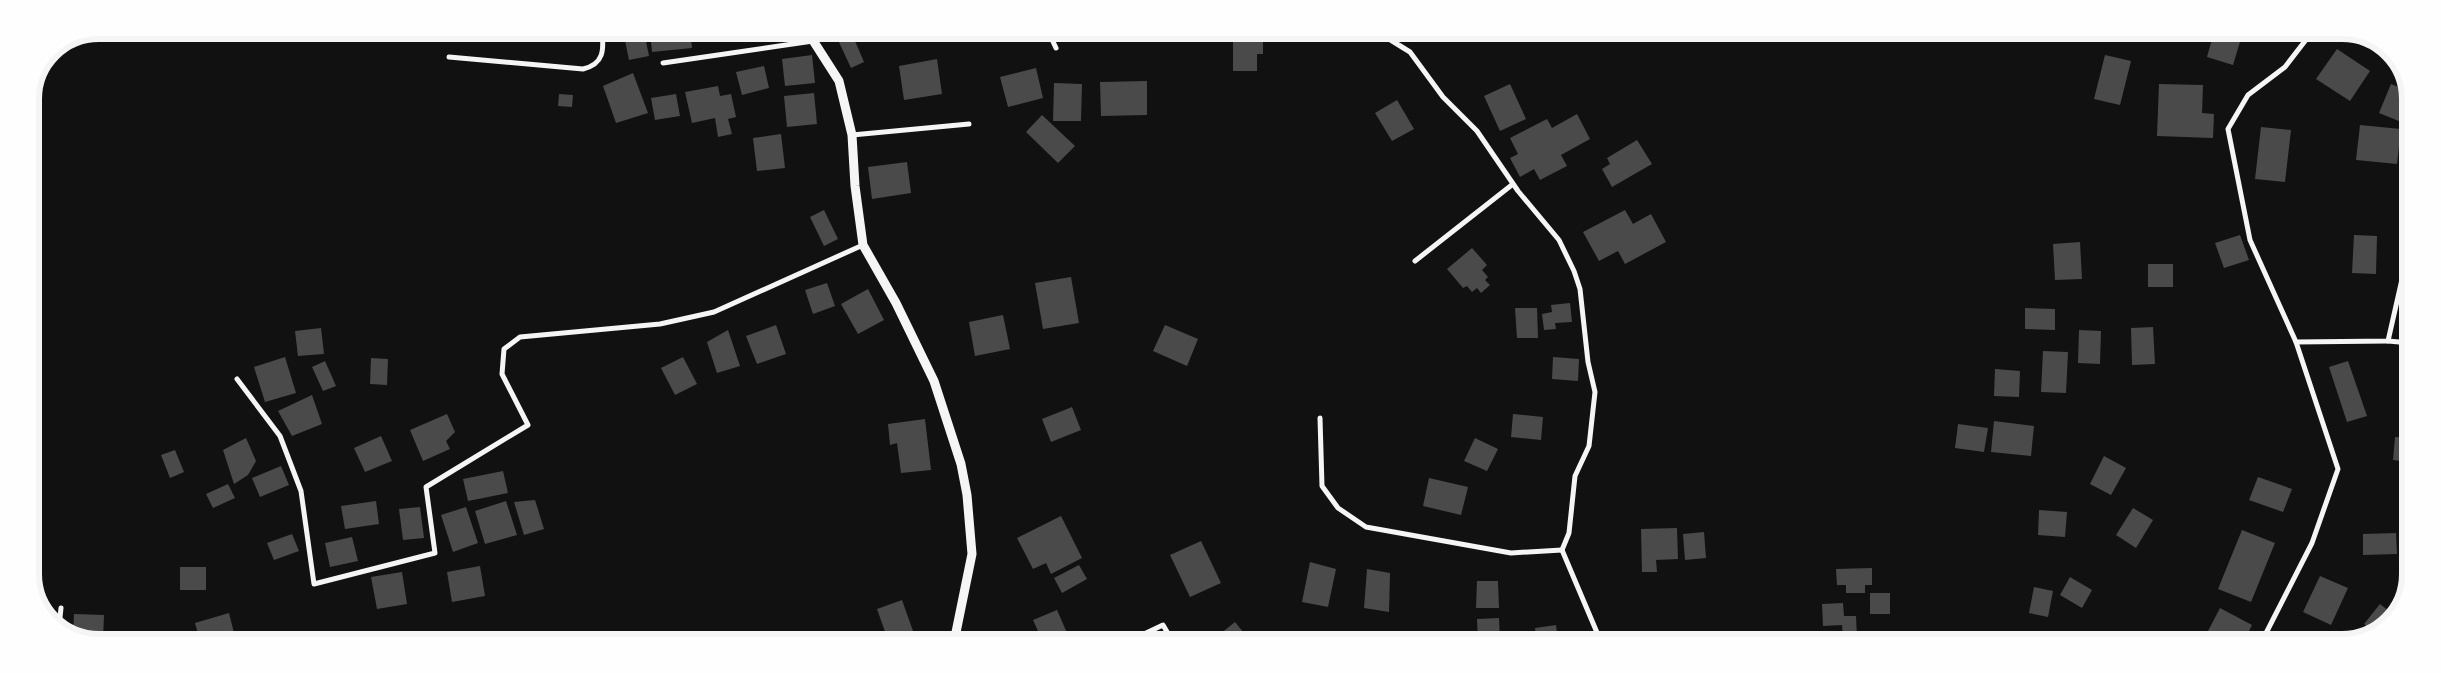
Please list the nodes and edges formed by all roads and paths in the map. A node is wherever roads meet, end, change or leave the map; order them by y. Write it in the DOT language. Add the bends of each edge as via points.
graph roads {
  1 [pos="602,39"];
  2 [pos="1052,39"];
  3 [pos="1389,39"];
  4 [pos="2307,39"];
  5 [pos="814,41"];
  6 [pos="1056,48"];
  7 [pos="449,57"];
  8 [pos="663,63"];
  9 [pos="969,124"];
  10 [pos="852,135"];
  11 [pos="1513,184"];
  12 [pos="863,245"];
  13 [pos="1415,261"];
  14 [pos="2402,279"];
  15 [pos="2388,341"];
  16 [pos="2296,342"];
  17 [pos="2402,342"];
  18 [pos="237,379"];
  19 [pos="1320,418"];
  20 [pos="1562,550"];
  21 [pos="61,608"];
  22 [pos="60,620"];
  23 [pos="956,634"];
  24 [pos="1143,634"];
  25 [pos="1168,634"];
  26 [pos="1598,634"];
  27 [pos="2266,634"];
  1 -- 7 [label="street" via="601,59 594,67 583,69"];
  2 -- 6 [label="street"];
  3 -- 11 [label="street" via="1410,52 1444,97 1477,131"];
  4 -- 16 [label="street" via="2285,68 2248,95 2228,129 2250,240"];
  5 -- 8 [label="street"];
  5 -- 10 [label="street" via="839,81"];
  9 -- 10 [label="street"];
  10 -- 12 [label="street"];
  11 -- 13 [label="street"];
  11 -- 20 [label="street" via="1559,240 1574,271 1580,290 1588,362 1595,392 1589,446 1575,476 1569,533"];
  12 -- 18 [label="street" via="714,312 660,324 520,337 504,349 502,374 528,425 426,487 434,553 314,584 301,491 280,436"];
  12 -- 23 [label="street" via="934,381 961,464 972,554"];
  14 -- 15 [label="street"];
  15 -- 16 [label="street"];
  15 -- 17 [label="street"];
  16 -- 27 [label="street" via="2338,468 2312,543"];
  19 -- 20 [label="street" via="1322,486 1338,508 1366,528 1511,553"];
  20 -- 26 [label="street"];
  21 -- 22 [label="street"];
  24 -- 25 [label="street" via="1163,625"];
}
